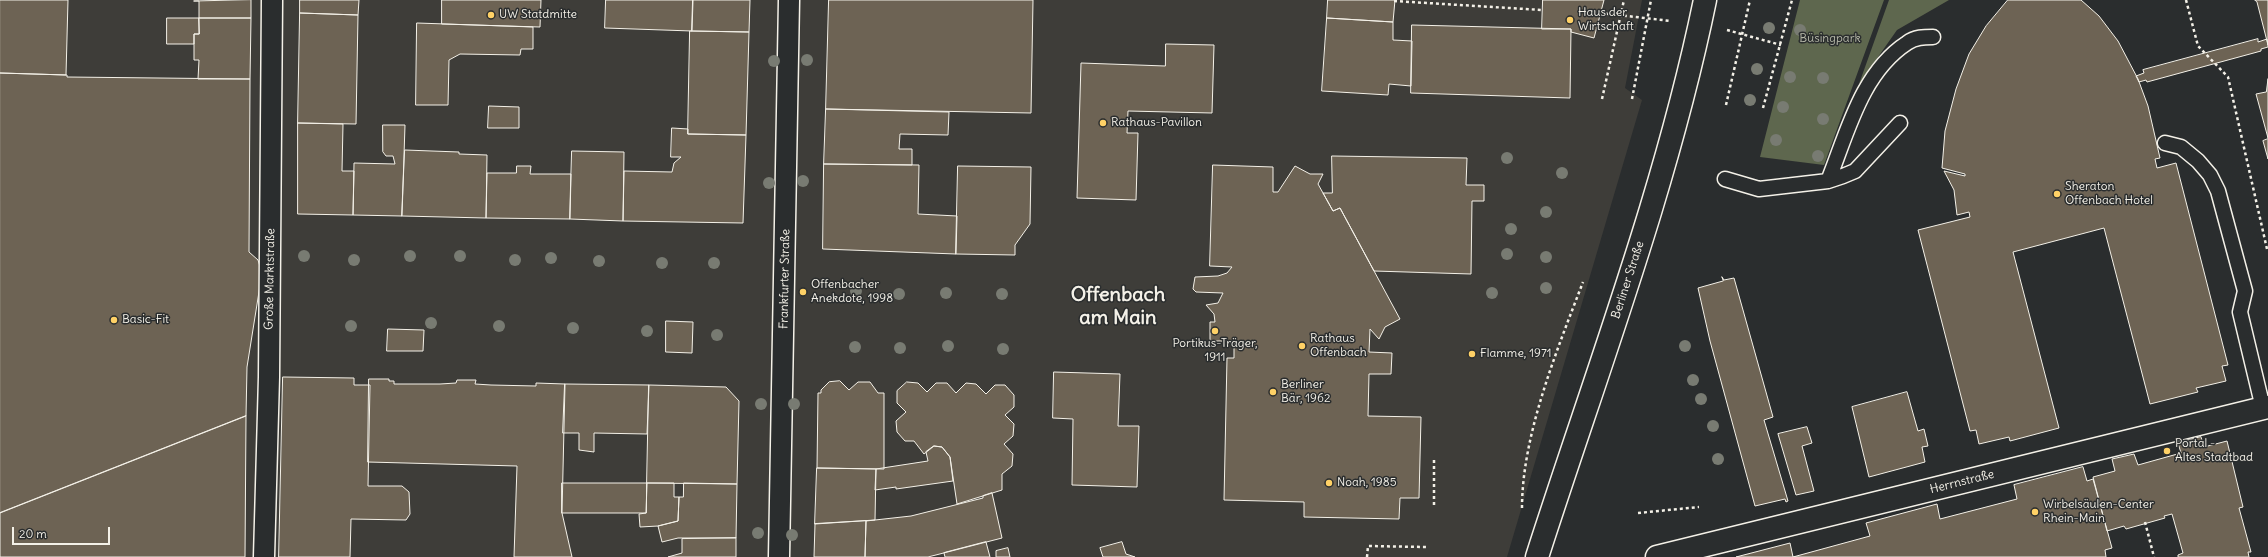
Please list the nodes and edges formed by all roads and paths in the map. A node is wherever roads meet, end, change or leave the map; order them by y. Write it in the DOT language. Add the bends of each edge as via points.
graph roads {
  1 [pos="272,0"];
  2 [pos="789,0"];
  3 [pos="1624,0"];
  4 [pos="1651,0"];
  5 [pos="1705,0"];
  6 [pos="1750,0"];
  7 [pos="1792,0"];
  8 [pos="2186,0"];
  9 [pos="1394,1"];
  10 [pos="1542,10"];
  11 [pos="1743,34"];
  12 [pos="1933,37"];
  13 [pos="1781,45"];
  14 [pos="1602,99"];
  15 [pos="1632,99"];
  16 [pos="1726,105"];
  17 [pos="1763,108"];
  18 [pos="1900,123"];
  19 [pos="2165,143"];
  20 [pos="1726,179"];
  21 [pos="1828,181"];
  22 [pos="2268,249"];
  23 [pos="1583,282"];
  24 [pos="2265,407"];
  25 [pos="1434,457"];
  26 [pos="1434,505"];
  27 [pos="1699,507"];
  28 [pos="1522,509"];
  29 [pos="1638,513"];
  30 [pos="2145,522"];
  31 [pos="1426,547"];
  32 [pos="1668,556"];
  33 [pos="264,557"];
  34 [pos="779,557"];
  35 [pos="1367,557"];
  36 [pos="1537,557"];
  37 [pos="2154,557"];
  1 -- 33 [label="street, Große Marktstraße" via="269,377"];
  2 -- 34 [label="street, Frankfurter Straße"];
  3 -- 14 [label="path"];
  4 -- 15 [label="path"];
  5 -- 36 [label="street, Berliner Straße" via="1668,152 1646,225"];
  6 -- 11 [label="path"];
  7 -- 13 [label="path"];
  8 -- 22 [label="path" via="2198,46 2228,77"];
  9 -- 10 [label="path"];
  11 -- 13 [label="path"];
  11 -- 16 [label="path"];
  12 -- 21 [label="lane" via="1907,42 1878,69 1865,90"];
  13 -- 17 [label="path"];
  18 -- 21 [label="lane" via="1855,171"];
  19 -- 24 [label="lane" via="2181,147 2198,161 2210,175 2218,191 2245,291 2240,312"];
  20 -- 21 [label="lane" via="1758,188"];
  23 -- 28 [label="path" via="1536,416 1526,460"];
  24 -- 32 [label="street, Herrnstraße"];
  25 -- 26 [label="path"];
  27 -- 29 [label="path"];
  30 -- 37 [label="path"];
  31 -- 35 [label="path" via="1368,546"];
}
